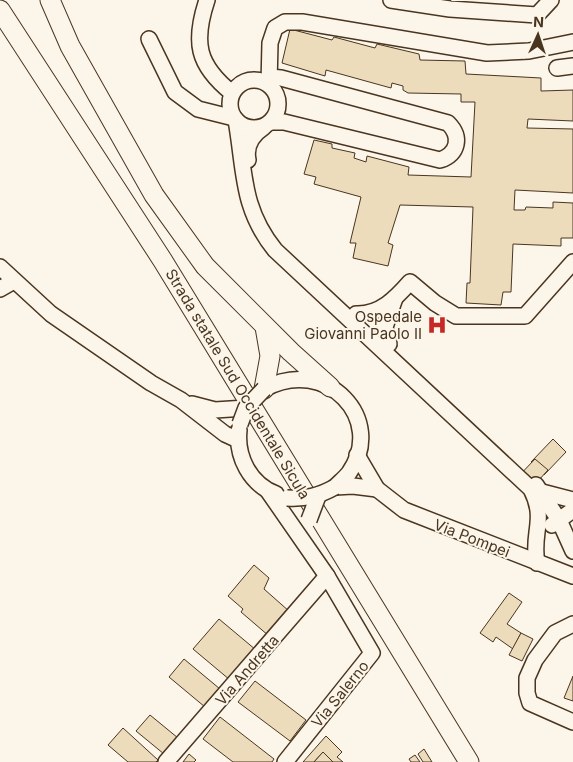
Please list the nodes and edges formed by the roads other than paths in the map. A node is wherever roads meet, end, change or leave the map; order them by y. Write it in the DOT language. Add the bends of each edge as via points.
graph roads {
  1 [pos="50,0"];
  2 [pos="207,0"];
  3 [pos="392,0"];
  4 [pos="551,0"];
  5 [pos="2,12"];
  6 [pos="149,39"];
  7 [pos="573,42"];
  8 [pos="573,66"];
  9 [pos="557,68"];
  10 [pos="269,81"];
  11 [pos="232,93"];
  12 [pos="235,119"];
  13 [pos="267,125"];
  14 [pos="573,262"];
  15 [pos="0,267"];
  16 [pos="14,281"];
  17 [pos="0,289"];
  18 [pos="395,298"];
  19 [pos="387,318"];
  20 [pos="365,324"];
  21 [pos="265,327"];
  22 [pos="389,344"];
  23 [pos="330,387"];
  24 [pos="264,388"];
  25 [pos="181,400"];
  26 [pos="246,408"];
  27 [pos="238,440"];
  28 [pos="357,455"];
  29 [pos="335,487"];
  30 [pos="376,489"];
  31 [pos="268,491"];
  32 [pos="542,492"];
  33 [pos="318,496"];
  34 [pos="573,500"];
  35 [pos="573,510"];
  36 [pos="559,520"];
  37 [pos="537,537"];
  38 [pos="307,546"];
  39 [pos="573,551"];
  40 [pos="509,552"];
  41 [pos="573,557"];
  42 [pos="537,562"];
  43 [pos="558,571"];
  44 [pos="327,576"];
  45 [pos="573,576"];
  46 [pos="573,624"];
  47 [pos="573,722"];
  48 [pos="166,762"];
  49 [pos="285,762"];
  50 [pos="469,762"];
  1 -- 21 [label="main road" via="84,72 154,195 205,266"];
  2 -- 11 [label="street" via="200,20 199,52 217,81"];
  3 -- 4 [label="street" via="518,15 537,15"];
  5 -- 50 [label="main road, Strada statale Sud Occidentale Sicula" via="163,261"];
  6 -- 12 [label="street" via="175,92 198,109"];
  7 -- 10 [label="street" via="529,51 487,53 302,22 285,22 275,28 270,42"];
  8 -- 9 [label="street"];
  10 -- 11 [label="street" via="245,82"];
  10 -- 13 [label="street" via="278,99 276,116"];
  10 -- 13 [label="street" via="281,78 448,123 454,128 457,141 452,154 440,160 284,122"];
  11 -- 12 [label="street" via="230,110"];
  12 -- 13 [label="street" via="247,128"];
  12 -- 20 [label="street" via="249,206 259,229 275,250"];
  13 -- 20 [label="street" via="251,138 247,156 261,214 274,236"];
  14 -- 18 [label="street" via="525,316 456,316 410,282"];
  15 -- 16 [label="street"];
  16 -- 17 [label="street"];
  16 -- 25 [label="street" via="51,314"];
  18 -- 19 [label="street"];
  18 -- 20 [label="street"];
  19 -- 20 [label="street" via="384,324"];
  19 -- 22 [label="street" via="385,327"];
  20 -- 22 [label="street"];
  20 -- 37 [label="street" via="531,489 538,506 540,523"];
  21 -- 23 [label="main road"];
  21 -- 24 [label="main road" via="270,356"];
  22 -- 32 [label="street" via="531,477"];
  23 -- 24 [label="street" via="318,381 297,378"];
  23 -- 28 [label="street" via="343,396 355,416 360,440"];
  24 -- 26 [label="street, bridge"];
  25 -- 26 [label="street" via="206,408"];
  25 -- 27 [label="street" via="225,434"];
  26 -- 27 [label="street, bridge"];
  27 -- 31 [label="street" via="242,460 253,478"];
  28 -- 29 [label="street" via="349,473"];
  28 -- 30 [label="street, Via Pompei"];
  29 -- 30 [label="street"];
  29 -- 33 [label="street, bridge"];
  30 -- 40 [label="street, Via Pompei" via="404,510"];
  31 -- 33 [label="street, bridge" via="287,498"];
  31 -- 38 [label="street, Via Salerno"];
  32 -- 34 [label="street"];
  32 -- 36 [label="street"];
  33 -- 38 [label="street, bridge" via="309,520"];
  35 -- 36 [label="street"];
  36 -- 37 [label="street"];
  36 -- 39 [label="street"];
  37 -- 40 [label="street"];
  37 -- 42 [label="street"];
  38 -- 44 [label="street, Via Salerno"];
  40 -- 42 [label="street, Via Pompei"];
  41 -- 43 [label="street"];
  42 -- 43 [label="street, Via Pompei"];
  43 -- 45 [label="street, Via Pompei"];
  44 -- 48 [label="street, Via Andretta"];
  44 -- 49 [label="street, Via Salerno" via="372,653"];
  46 -- 47 [label="street" via="555,633 535,660 527,678 527,693 530,703"];
}
